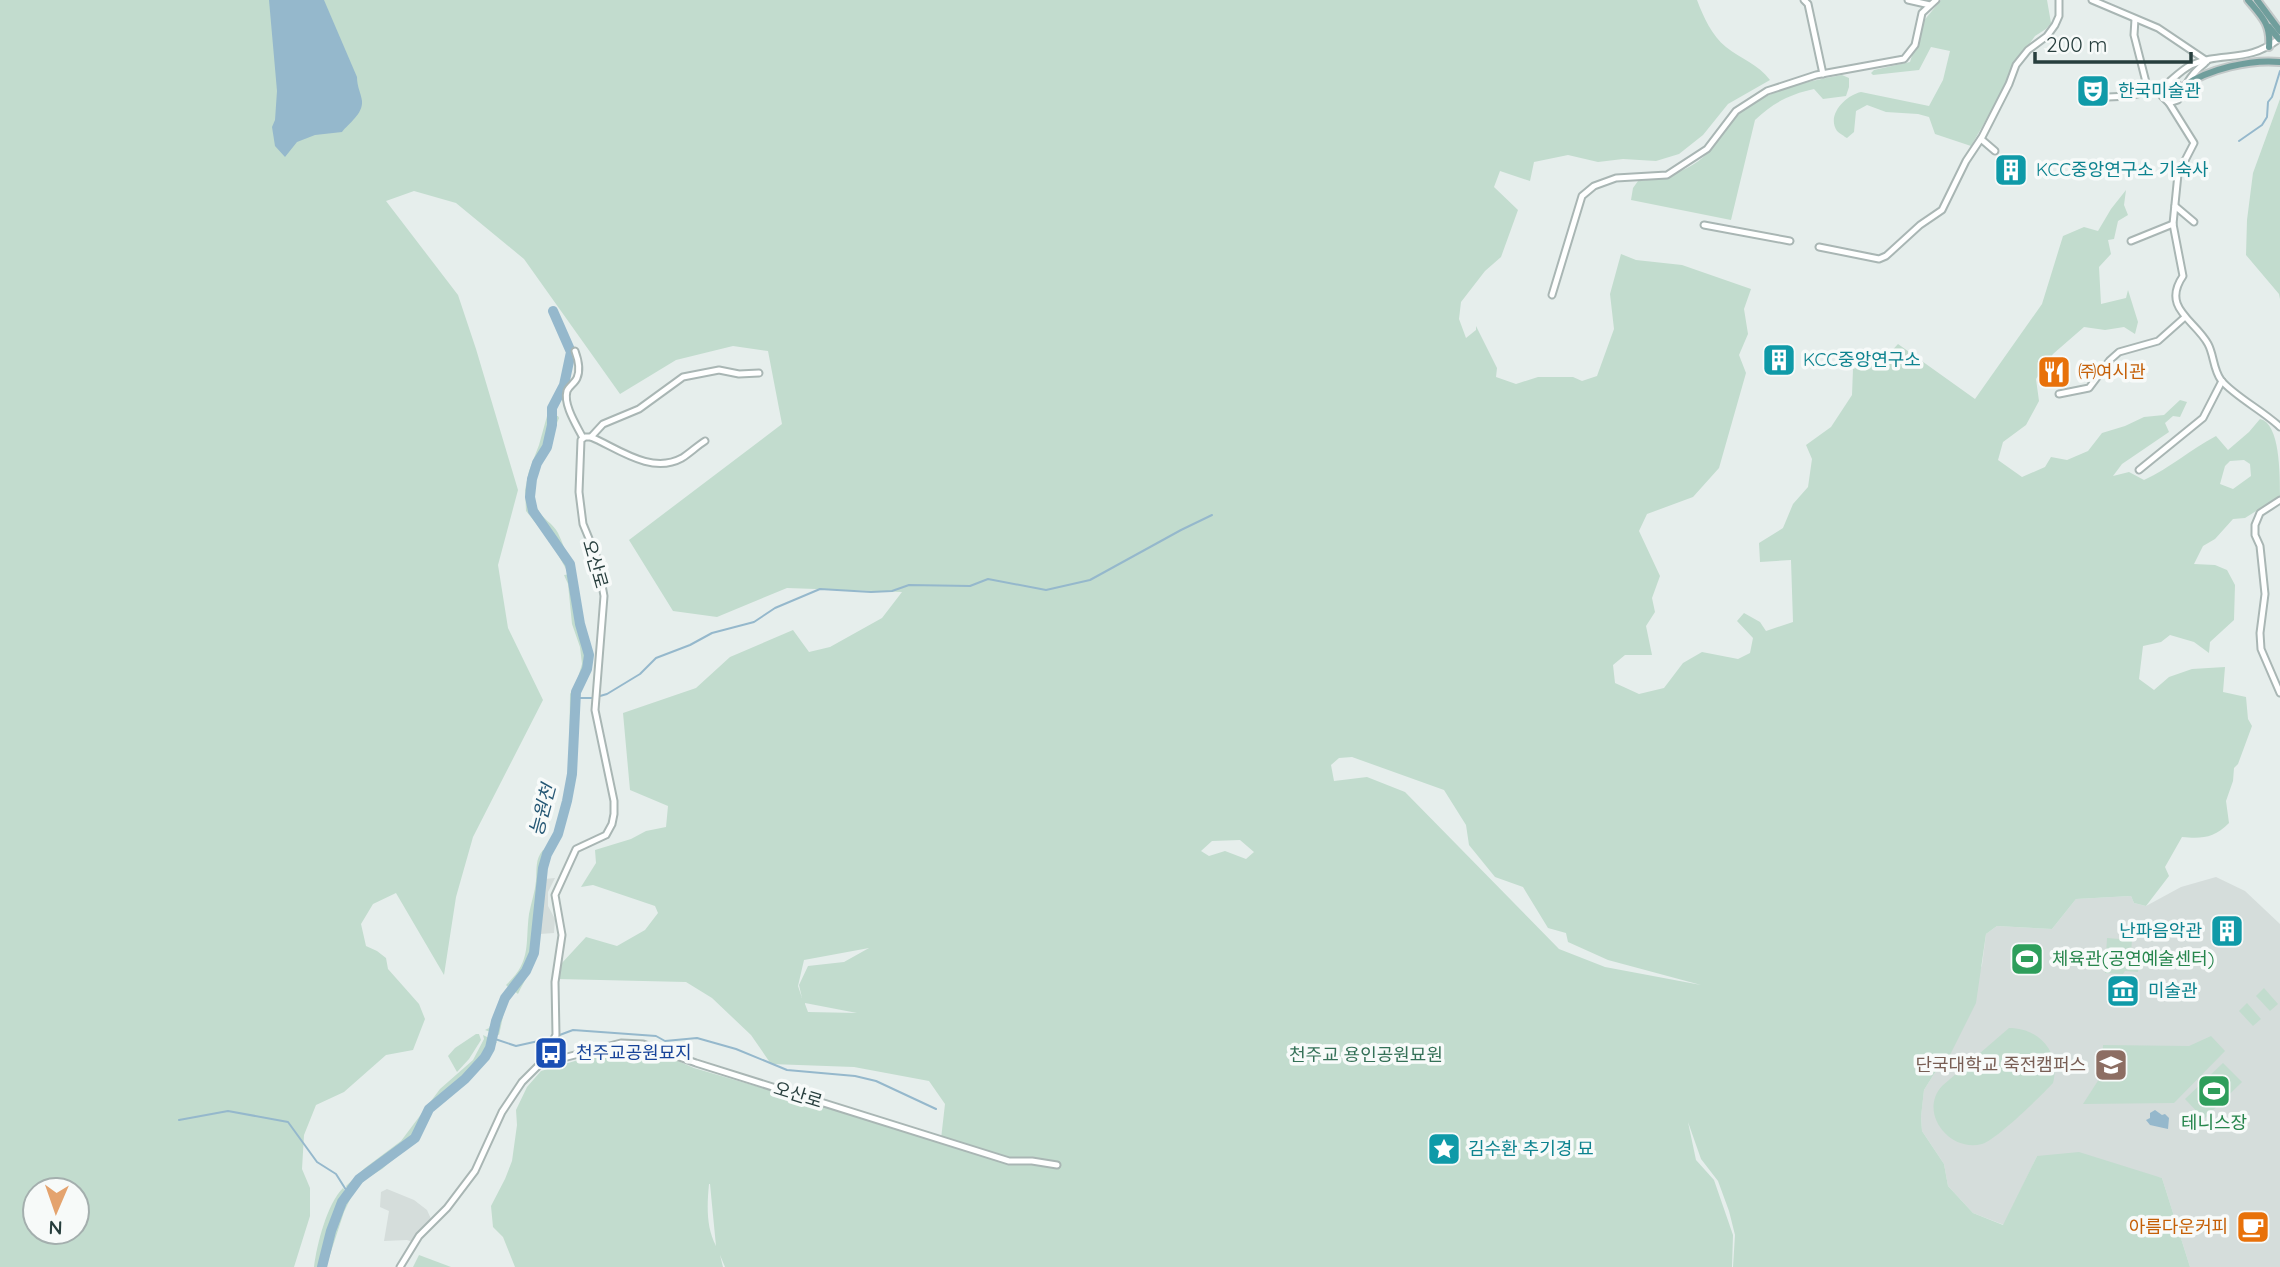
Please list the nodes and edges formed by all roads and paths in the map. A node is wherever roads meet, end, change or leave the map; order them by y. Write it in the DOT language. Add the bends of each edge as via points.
graph roads {
  1 [pos="1804,0"];
  2 [pos="1908,0"];
  3 [pos="2059,0"];
  4 [pos="2092,0"];
  5 [pos="2248,0"];
  6 [pos="2256,0"];
  7 [pos="1933,2"];
  8 [pos="2135,19"];
  9 [pos="2271,25"];
  10 [pos="2280,31"];
  11 [pos="2280,38"];
  12 [pos="2269,47"];
  13 [pos="2207,61"];
  14 [pos="2278,62"];
  15 [pos="1823,74"];
  16 [pos="2167,84"];
  17 [pos="2183,87"];
  18 [pos="2148,90"];
  19 [pos="2108,97"];
  20 [pos="2169,103"];
  21 [pos="1981,139"];
  22 [pos="1995,151"];
  23 [pos="2175,205"];
  24 [pos="2194,222"];
  25 [pos="2173,223"];
  26 [pos="1704,225"];
  27 [pos="1790,241"];
  28 [pos="2131,241"];
  29 [pos="1819,247"];
  30 [pos="1552,295"];
  31 [pos="2185,317"];
  32 [pos="575,351"];
  33 [pos="759,373"];
  34 [pos="2222,381"];
  35 [pos="2059,394"];
  36 [pos="2280,427"];
  37 [pos="591,437"];
  38 [pos="583,438"];
  39 [pos="705,441"];
  40 [pos="2138,470"];
  41 [pos="2280,500"];
  42 [pos="2280,693"];
  43 [pos="540,1064"];
  44 [pos="1057,1165"];
  45 [pos="400,1267"];
  1 -- 15 [label="street"];
  2 -- 7 [label="street"];
  3 -- 21 [label="street" via="2055,25 2016,65"];
  4 -- 8 [label="street"];
  5 -- 9 [label="main road"];
  6 -- 9 [label="main road"];
  7 -- 15 [label="street" via="1922,13 1915,45 1904,59"];
  8 -- 13 [label="street" via="2158,28"];
  8 -- 18 [label="street" via="2134,34"];
  9 -- 10 [label="main road"];
  9 -- 11 [label="main road"];
  9 -- 12 [label="main road"];
  11 -- 12 [label="street"];
  12 -- 13 [label="street"];
  13 -- 16 [label="street" via="2192,65"];
  13 -- 17 [label="street"];
  14 -- 17 [label="main road" via="2214,70"];
  15 -- 30 [label="street" via="1767,91 1736,111 1707,149 1667,175 1616,178 1594,186 1582,196"];
  16 -- 17 [label="street"];
  16 -- 18 [label="street"];
  16 -- 20 [label="street" via="2162,96"];
  17 -- 20 [label="street" via="2178,100"];
  18 -- 19 [label="street"];
  20 -- 23 [label="street" via="2194,143 2178,174"];
  21 -- 22 [label="street"];
  21 -- 29 [label="street" via="1942,210 1886,256 1868,258"];
  23 -- 24 [label="street"];
  23 -- 25 [label="street"];
  25 -- 28 [label="street"];
  25 -- 31 [label="street" via="2183,265 2175,296"];
  26 -- 27 [label="street"];
  31 -- 34 [label="street" via="2208,344"];
  31 -- 35 [label="street" via="2158,341 2119,352 2089,388"];
  32 -- 38 [label="street, 오산로" via="577,378 567,400"];
  33 -- 37 [label="street" via="719,370 683,377 639,409 603,424"];
  34 -- 36 [label="street"];
  34 -- 40 [label="street" via="2203,418"];
  37 -- 38 [label="street"];
  37 -- 39 [label="street" via="638,460 664,462 682,458"];
  38 -- 43 [label="street, 오산로" via="581,513 604,596 595,710 614,814 606,835 576,849 555,895 562,935 554,1038"];
  41 -- 42 [label="street" via="2260,513 2255,535 2265,594 2261,649"];
  43 -- 44 [label="street, 오산로" via="621,1043 643,1044 1009,1161"];
  43 -- 45 [label="street" via="502,1112 475,1171 419,1236"];
}
